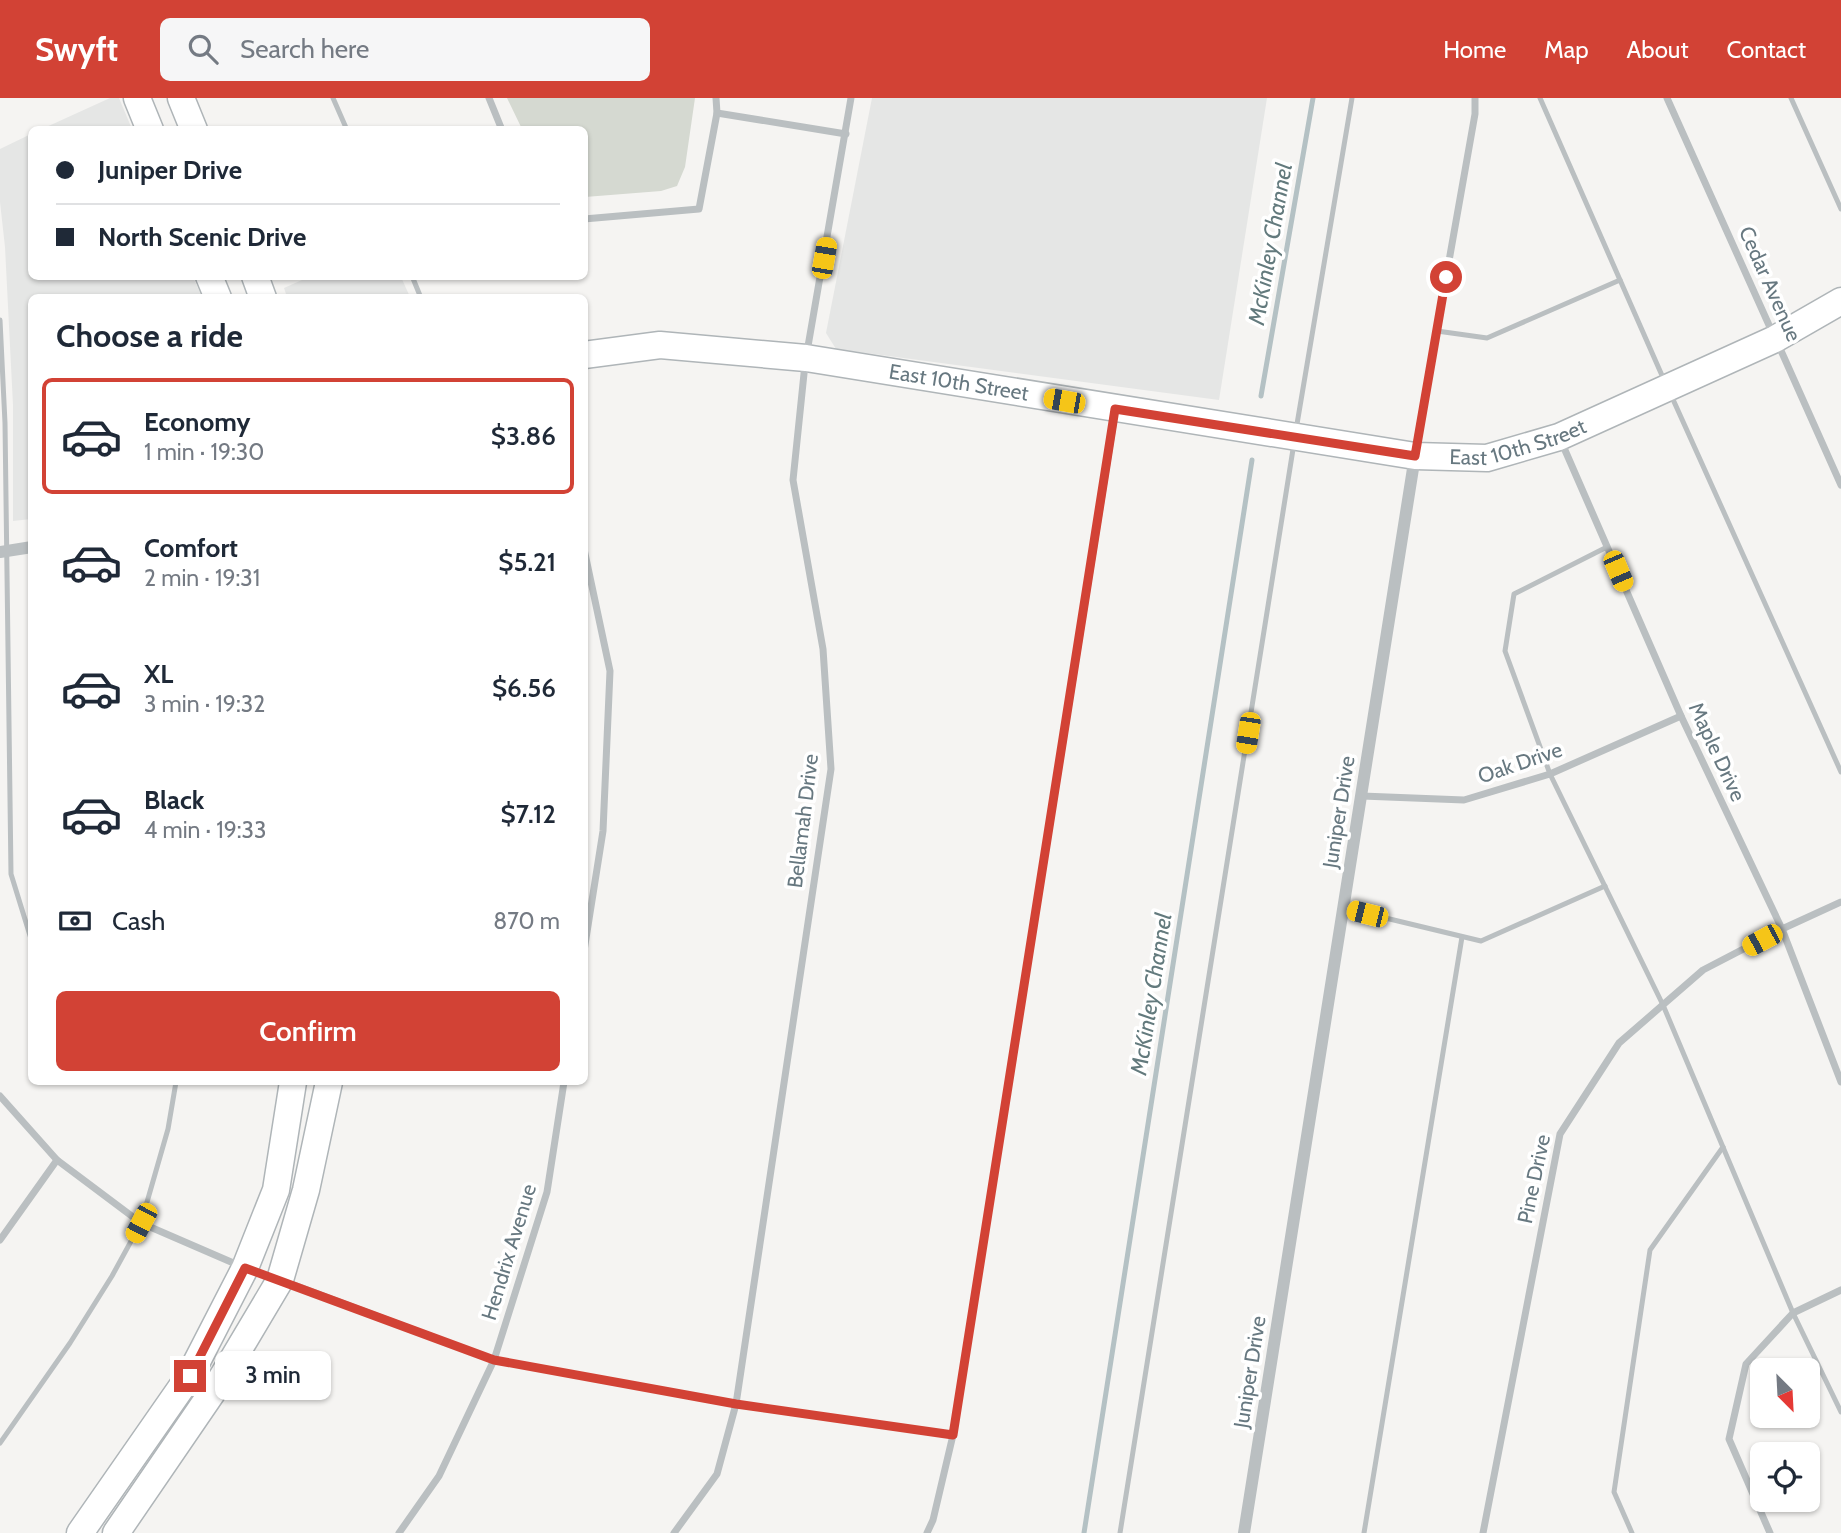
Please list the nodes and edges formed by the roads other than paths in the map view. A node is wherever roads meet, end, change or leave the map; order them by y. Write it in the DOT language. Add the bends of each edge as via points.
graph roads {
  1 [pos="137,98"];
  2 [pos="181,98"];
  3 [pos="333,98"];
  4 [pos="489,98"];
  5 [pos="716,98"];
  6 [pos="851,98"];
  7 [pos="1352,98"];
  8 [pos="1475,98"];
  9 [pos="1540,98"];
  10 [pos="1667,98"];
  11 [pos="1791,98"];
  12 [pos="717,113"];
  13 [pos="148,126"];
  14 [pos="192,126"];
  15 [pos="345,126"];
  16 [pos="500,126"];
  17 [pos="846,134"];
  18 [pos="1841,209"];
  19 [pos="588,219"];
  20 [pos="1620,280"];
  21 [pos="1841,301"];
  22 [pos="0,320"];
  23 [pos="1437,331"];
  24 [pos="1775,339"];
  25 [pos="588,354"];
  26 [pos="806,358"];
  27 [pos="1668,388"];
  28 [pos="1115,409"];
  29 [pos="1295,437"];
  30 [pos="1559,438"];
  31 [pos="1415,456"];
  32 [pos="1841,485"];
  33 [pos="1607,547"];
  34 [pos="28,549"];
  35 [pos="3,552"];
  36 [pos="588,568"];
  37 [pos="1681,716"];
  38 [pos="1841,772"];
  39 [pos="1550,774"];
  40 [pos="1362,796"];
  41 [pos="1605,886"];
  42 [pos="1841,902"];
  43 [pos="1344,908"];
  44 [pos="588,926"];
  45 [pos="28,929"];
  46 [pos="1782,929"];
  47 [pos="1462,937"];
  48 [pos="1663,1005"];
  49 [pos="1841,1082"];
  50 [pos="175,1085"];
  51 [pos="293,1085"];
  52 [pos="328,1085"];
  53 [pos="564,1085"];
  54 [pos="0,1096"];
  55 [pos="1723,1147"];
  56 [pos="57,1160"];
  57 [pos="141,1223"];
  58 [pos="0,1240"];
  59 [pos="245,1268"];
  60 [pos="280,1280"];
  61 [pos="1841,1290"];
  62 [pos="1793,1313"];
  63 [pos="494,1360"];
  64 [pos="736,1404"];
  65 [pos="1841,1412"];
  66 [pos="953,1435"];
  67 [pos="0,1443"];
  68 [pos="80,1533"];
  69 [pos="116,1533"];
  70 [pos="398,1533"];
  71 [pos="674,1533"];
  72 [pos="927,1533"];
  73 [pos="1120,1533"];
  74 [pos="1244,1533"];
  75 [pos="1364,1533"];
  76 [pos="1483,1533"];
  77 [pos="1632,1533"];
  78 [pos="1770,1533"];
  1 -- 13 [label="main road"];
  2 -- 14 [label="main road"];
  3 -- 15 [label="lane"];
  4 -- 16 [label="street"];
  5 -- 12 [label="street"];
  6 -- 17 [label="street, Bellamah Drive"];
  7 -- 29 [label="lane"];
  8 -- 23 [label="street, Juniper Drive"];
  9 -- 20 [label="lane"];
  10 -- 24 [label="street, Cedar Avenue"];
  11 -- 18 [label="lane"];
  12 -- 17 [label="street"];
  12 -- 19 [label="street" via="699,209"];
  17 -- 26 [label="street, Bellamah Drive"];
  20 -- 23 [label="lane" via="1487,338"];
  20 -- 27 [label="lane"];
  21 -- 24 [label="main road, East 10th Street"];
  22 -- 35 [label="lane" via="5,423"];
  23 -- 31 [label="street, Juniper Drive"];
  24 -- 27 [label="main road, East 10th Street"];
  24 -- 32 [label="street, Cedar Avenue"];
  25 -- 26 [label="main road, East 10th Street" via="660,345"];
  26 -- 28 [label="main road, East 10th Street"];
  26 -- 64 [label="street, Bellamah Drive" via="793,480 823,649 831,769"];
  27 -- 30 [label="main road, East 10th Street"];
  27 -- 38 [label="lane"];
  28 -- 29 [label="main road, East 10th Street"];
  28 -- 66 [label="street"];
  29 -- 31 [label="main road, East 10th Street"];
  29 -- 73 [label="lane"];
  30 -- 31 [label="main road, East 10th Street" via="1487,458"];
  30 -- 33 [label="street, Maple Drive"];
  31 -- 40 [label="street, Juniper Drive"];
  33 -- 37 [label="street, Maple Drive"];
  33 -- 39 [label="lane" via="1514,594 1505,651"];
  34 -- 35 [label="street"];
  35 -- 45 [label="lane" via="11,874"];
  36 -- 44 [label="street" via="610,671 603,831"];
  37 -- 39 [label="street, Oak Drive"];
  37 -- 46 [label="street, Maple Drive"];
  39 -- 40 [label="street, Oak Drive" via="1464,800"];
  39 -- 41 [label="lane"];
  40 -- 43 [label="street, Juniper Drive"];
  41 -- 47 [label="lane" via="1481,941"];
  41 -- 48 [label="lane"];
  42 -- 46 [label="street, Pine Drive"];
  43 -- 47 [label="lane"];
  43 -- 74 [label="street, Juniper Drive"];
  46 -- 48 [label="street, Pine Drive" via="1703,970"];
  46 -- 49 [label="street, Maple Drive"];
  47 -- 75 [label="lane"];
  48 -- 55 [label="lane"];
  48 -- 76 [label="street, Pine Drive" via="1619,1043 1560,1133"];
  50 -- 57 [label="lane"];
  51 -- 59 [label="main road" via="276,1190"];
  52 -- 60 [label="main road" via="306,1190"];
  53 -- 63 [label="street, Hendrix Avenue" via="547,1192"];
  54 -- 56 [label="street"];
  55 -- 62 [label="lane"];
  55 -- 77 [label="lane" via="1650,1250 1614,1492"];
  56 -- 57 [label="street"];
  56 -- 58 [label="street"];
  57 -- 59 [label="street"];
  57 -- 67 [label="lane" via="70,1343"];
  59 -- 60 [label="street"];
  59 -- 68 [label="main road" via="190,1376"];
  60 -- 63 [label="street"];
  60 -- 69 [label="main road" via="220,1381"];
  61 -- 62 [label="street"];
  62 -- 65 [label="lane"];
  62 -- 78 [label="street" via="1746,1364 1729,1439"];
  63 -- 64 [label="street"];
  63 -- 70 [label="street, Hendrix Avenue" via="439,1476"];
  64 -- 66 [label="street"];
  64 -- 71 [label="street, Bellamah Drive" via="717,1474"];
  66 -- 72 [label="street"];
}
